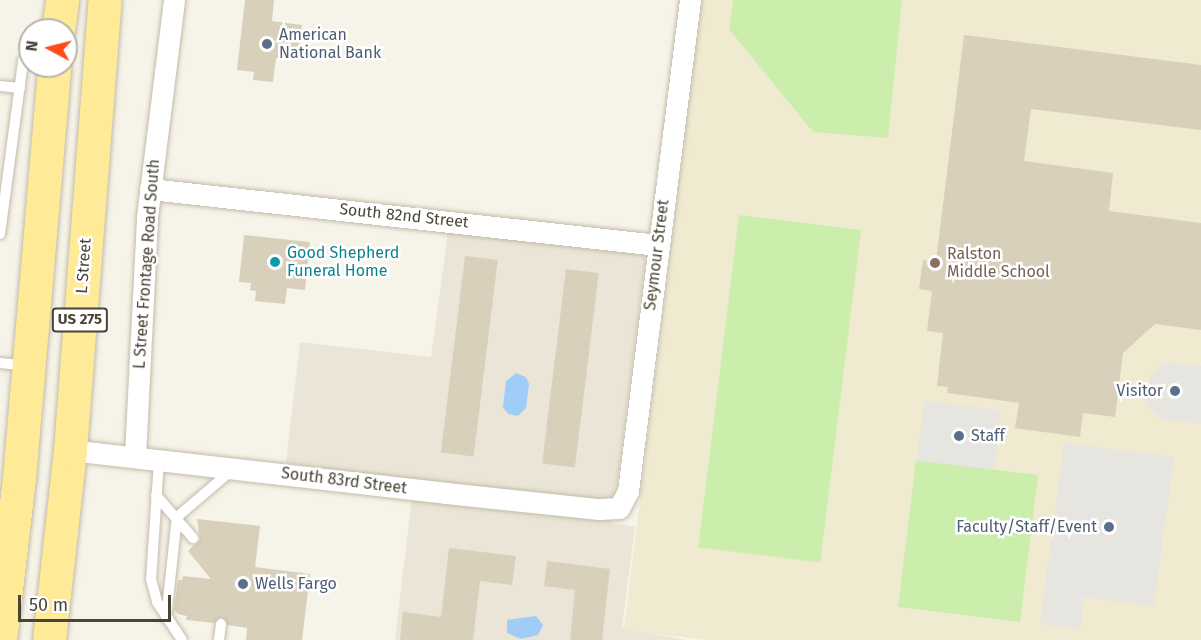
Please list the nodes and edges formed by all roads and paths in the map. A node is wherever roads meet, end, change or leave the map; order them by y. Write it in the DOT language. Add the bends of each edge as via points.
graph roads {
  1 [pos="62,0"];
  2 [pos="105,0"];
  3 [pos="174,0"];
  4 [pos="690,0"];
  5 [pos="60,18"];
  6 [pos="28,78"];
  7 [pos="37,78"];
  8 [pos="0,86"];
  9 [pos="20,88"];
  10 [pos="150,189"];
  11 [pos="0,234"];
  12 [pos="658,244"];
  13 [pos="14,365"];
  14 [pos="70,450"];
  15 [pos="135,456"];
  16 [pos="159,460"];
  17 [pos="233,469"];
  18 [pos="156,495"];
  19 [pos="619,508"];
  20 [pos="177,517"];
  21 [pos="193,538"];
  22 [pos="166,618"];
  23 [pos="221,624"];
  24 [pos="0,640"];
  25 [pos="49,640"];
  26 [pos="182,640"];
  27 [pos="219,640"];
  1 -- 5 [label="main road"];
  2 -- 14 [label="main road, L Street / US 275"];
  3 -- 10 [label="street, L Street Frontage Road South"];
  4 -- 12 [label="street, Seymour Street"];
  6 -- 9 [label="lane"];
  7 -- 13 [label="main road, US 275"];
  8 -- 9 [label="lane"];
  9 -- 11 [label="lane"];
  10 -- 12 [label="street, South 82nd Street"];
  10 -- 15 [label="street, L Street Frontage Road South"];
  12 -- 19 [label="street, Seymour Street" via="628,491"];
  13 -- 24 [label="main road, US 275"];
  14 -- 15 [label="street, South 83rd Street"];
  14 -- 25 [label="main road, L Street / US 275"];
  15 -- 16 [label="street, South 83rd Street"];
  16 -- 17 [label="street, South 83rd Street"];
  16 -- 18 [label="lane"];
  17 -- 19 [label="street, South 83rd Street" via="599,509"];
  17 -- 20 [label="lane"];
  18 -- 20 [label="lane"];
  18 -- 22 [label="lane" via="152,579"];
  20 -- 21 [label="lane"];
  20 -- 22 [label="lane"];
  22 -- 26 [label="lane"];
  23 -- 27 [label="lane"];
}
